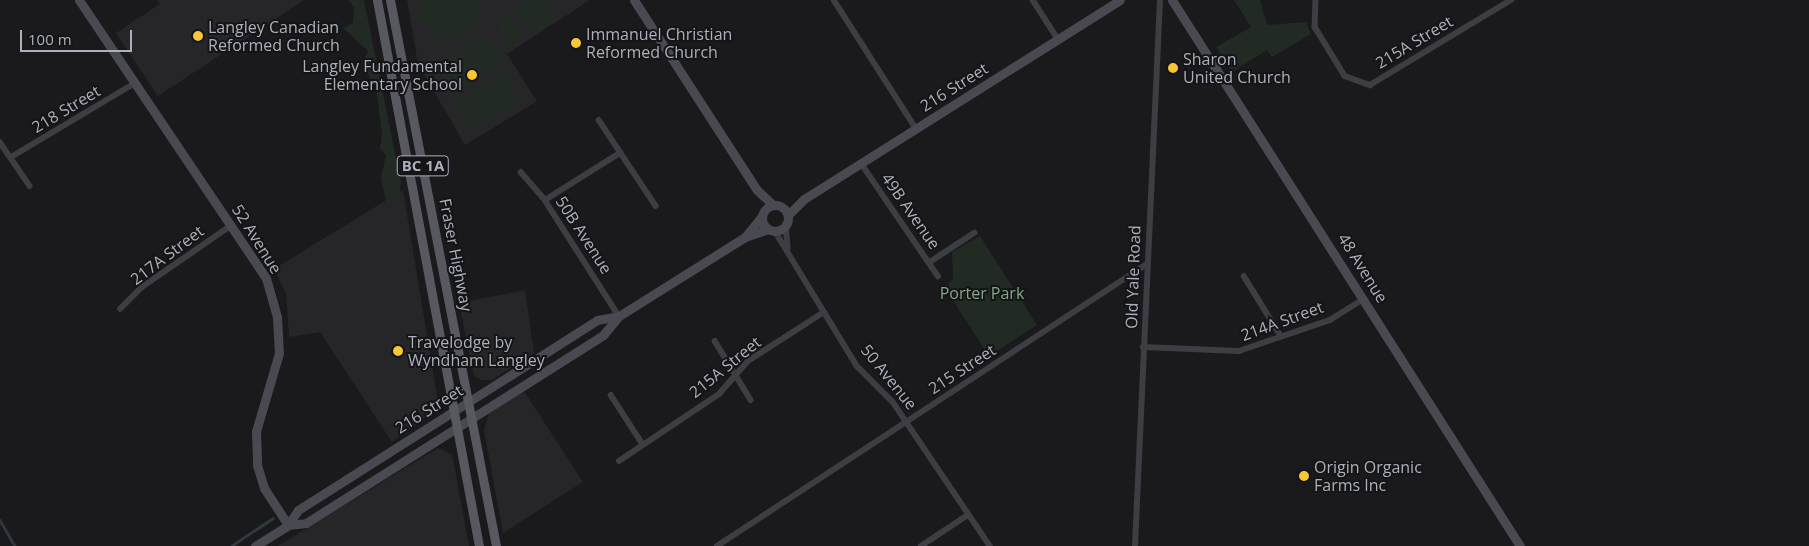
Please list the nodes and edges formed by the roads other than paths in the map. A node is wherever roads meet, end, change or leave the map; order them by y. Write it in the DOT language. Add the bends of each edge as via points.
graph roads {
  1 [pos="79,0"];
  2 [pos="377,0"];
  3 [pos="390,0"];
  4 [pos="634,0"];
  5 [pos="834,0"];
  6 [pos="1033,0"];
  7 [pos="1120,0"];
  8 [pos="1156,0"];
  9 [pos="1160,0"];
  10 [pos="1316,0"];
  11 [pos="1511,0"];
  12 [pos="1176,2"];
  13 [pos="1159,9"];
  14 [pos="1058,39"];
  15 [pos="135,83"];
  16 [pos="599,120"];
  17 [pos="916,128"];
  18 [pos="0,142"];
  19 [pos="620,153"];
  20 [pos="10,157"];
  21 [pos="861,163"];
  22 [pos="521,172"];
  23 [pos="30,186"];
  24 [pos="757,190"];
  25 [pos="804,199"];
  26 [pos="546,200"];
  27 [pos="656,206"];
  28 [pos="777,206"];
  29 [pos="762,214"];
  30 [pos="787,219"];
  31 [pos="232,225"];
  32 [pos="772,230"];
  33 [pos="974,233"];
  34 [pos="745,237"];
  35 [pos="788,248"];
  36 [pos="930,262"];
  37 [pos="1147,264"];
  38 [pos="938,276"];
  39 [pos="1244,276"];
  40 [pos="1364,299"];
  41 [pos="120,309"];
  42 [pos="824,312"];
  43 [pos="619,316"];
  44 [pos="1281,336"];
  45 [pos="715,342"];
  46 [pos="1144,347"];
  47 [pos="736,376"];
  48 [pos="612,395"];
  49 [pos="751,400"];
  50 [pos="470,401"];
  51 [pos="452,413"];
  52 [pos="473,417"];
  53 [pos="906,422"];
  54 [pos="455,428"];
  55 [pos="642,442"];
  56 [pos="619,461"];
  57 [pos="968,515"];
  58 [pos="288,525"];
  59 [pos="255,546"];
  60 [pos="479,546"];
  61 [pos="496,546"];
  62 [pos="717,546"];
  63 [pos="920,546"];
  64 [pos="990,546"];
  65 [pos="1135,546"];
  66 [pos="1520,546"];
  1 -- 15 [label="main road, 52 Avenue"];
  2 -- 51 [label="main road, Fraser Highway / BC 1A"];
  3 -- 50 [label="main road, Fraser Highway / BC 1A"];
  4 -- 24 [label="main road"];
  5 -- 17 [label="street"];
  6 -- 14 [label="street"];
  7 -- 14 [label="main road, 216 Street"];
  8 -- 13 [label="street, Old Yale Road"];
  9 -- 13 [label="street, Old Yale Road"];
  10 -- 11 [label="street, 215A Street" via="1313,9 1315,27 1354,82 1370,85"];
  12 -- 40 [label="main road, 48 Avenue"];
  13 -- 37 [label="street, Old Yale Road"];
  14 -- 17 [label="main road, 216 Street"];
  15 -- 20 [label="street, 218 Street"];
  15 -- 31 [label="main road, 52 Avenue"];
  16 -- 19 [label="street"];
  17 -- 21 [label="main road, 216 Street"];
  18 -- 20 [label="street"];
  19 -- 26 [label="street"];
  19 -- 27 [label="street"];
  20 -- 23 [label="street"];
  21 -- 25 [label="main road, 216 Street"];
  21 -- 36 [label="street, 49B Avenue"];
  22 -- 26 [label="street, 50B Avenue"];
  24 -- 28 [label="main road"];
  24 -- 29 [label="main road"];
  25 -- 28 [label="main road, 216 Street"];
  25 -- 30 [label="main road, 216 Street"];
  26 -- 43 [label="street, 50B Avenue"];
  28 -- 29 [label="main road, 216 Street"];
  28 -- 30 [label="main road"];
  29 -- 32 [label="main road"];
  29 -- 34 [label="main road, 216 Street"];
  30 -- 32 [label="main road, 216 Street"];
  30 -- 35 [label="street, 50 Avenue"];
  31 -- 41 [label="street, 217A Street" via="142,287"];
  31 -- 58 [label="main road, 52 Avenue" via="266,278 277,317 279,353 256,431 257,465 264,488"];
  32 -- 34 [label="main road, 216 Street"];
  32 -- 35 [label="street, 50 Avenue"];
  33 -- 36 [label="street"];
  34 -- 43 [label="main road, 216 Street"];
  35 -- 42 [label="street, 50 Avenue"];
  36 -- 38 [label="street, 49B Avenue"];
  37 -- 46 [label="street, Old Yale Road"];
  37 -- 53 [label="street, 215 Street"];
  39 -- 44 [label="street"];
  40 -- 44 [label="street, 214A Street" via="1330,320"];
  40 -- 66 [label="main road, 48 Avenue"];
  42 -- 47 [label="street, 215A Street" via="748,361"];
  42 -- 53 [label="street, 50 Avenue" via="861,372"];
  43 -- 50 [label="main road, 216 Street" via="597,320"];
  43 -- 52 [label="main road, 216 Street" via="603,335"];
  44 -- 46 [label="street, 214A Street" via="1239,351"];
  45 -- 47 [label="street"];
  46 -- 65 [label="street, Old Yale Road"];
  47 -- 49 [label="street"];
  47 -- 55 [label="street, 215A Street" via="719,394"];
  48 -- 55 [label="street"];
  50 -- 51 [label="main road, 216 Street"];
  50 -- 52 [label="main road, Fraser Highway / BC 1A"];
  51 -- 54 [label="main road, Fraser Highway / BC 1A"];
  51 -- 58 [label="main road, 216 Street" via="298,510"];
  52 -- 54 [label="main road, 216 Street"];
  52 -- 61 [label="main road, Fraser Highway / BC 1A"];
  53 -- 57 [label="street, 50 Avenue"];
  53 -- 62 [label="street, 215 Street"];
  54 -- 58 [label="main road, 216 Street" via="306,523"];
  54 -- 60 [label="main road, Fraser Highway / BC 1A"];
  55 -- 56 [label="street, 215A Street"];
  57 -- 63 [label="street"];
  57 -- 64 [label="street, 50 Avenue"];
  58 -- 59 [label="main road, 216 Street"];
}
